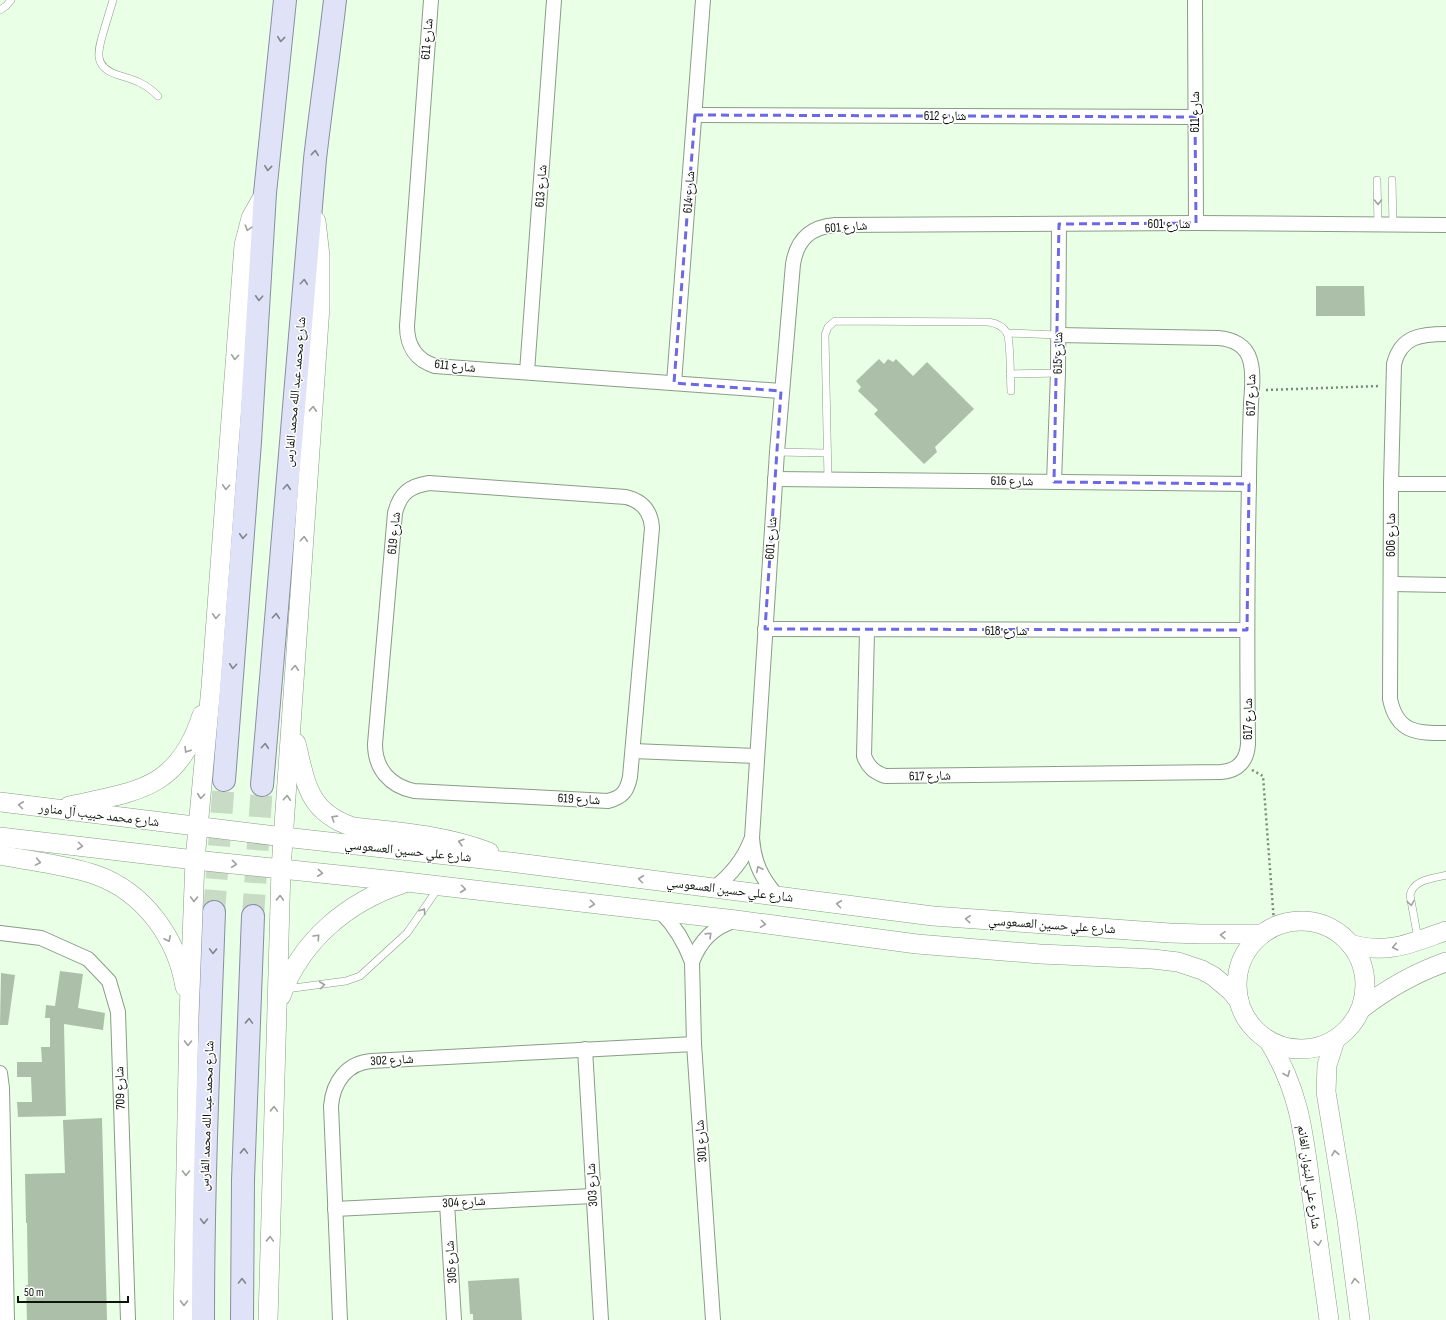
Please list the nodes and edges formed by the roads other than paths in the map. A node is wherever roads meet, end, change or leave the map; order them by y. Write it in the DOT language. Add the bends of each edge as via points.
graph roads {
  1 [pos="11,0"];
  2 [pos="113,0"];
  3 [pos="285,0"];
  4 [pos="335,0"];
  5 [pos="342,0"];
  6 [pos="431,0"];
  7 [pos="554,0"];
  8 [pos="703,0"];
  9 [pos="1195,0"];
  10 [pos="0,10"];
  11 [pos="329,56"];
  12 [pos="158,96"];
  13 [pos="695,115"];
  14 [pos="1195,117"];
  15 [pos="1377,180"];
  16 [pos="1392,180"];
  17 [pos="265,193"];
  18 [pos="312,198"];
  19 [pos="1196,223"];
  20 [pos="1059,224"];
  21 [pos="1378,224"];
  22 [pos="1393,224"];
  23 [pos="1446,224"];
  24 [pos="1006,333"];
  25 [pos="1446,334"];
  26 [pos="1058,335"];
  27 [pos="528,372"];
  28 [pos="1058,373"];
  29 [pos="1010,374"];
  30 [pos="674,383"];
  31 [pos="782,391"];
  32 [pos="1011,391"];
  33 [pos="777,452"];
  34 [pos="826,453"];
  35 [pos="775,479"];
  36 [pos="828,480"];
  37 [pos="1054,482"];
  38 [pos="1249,484"];
  39 [pos="1391,484"];
  40 [pos="1446,484"];
  41 [pos="1392,584"];
  42 [pos="1446,585"];
  43 [pos="765,629"];
  44 [pos="867,630"];
  45 [pos="1247,630"];
  46 [pos="211,687"];
  47 [pos="291,726"];
  48 [pos="1446,733"];
  49 [pos="633,751"];
  50 [pos="756,756"];
  51 [pos="224,780"];
  52 [pos="262,785"];
  53 [pos="0,802"];
  54 [pos="55,810"];
  55 [pos="198,827"];
  56 [pos="0,837"];
  57 [pos="284,837"];
  58 [pos="752,838"];
  59 [pos="0,855"];
  60 [pos="195,860"];
  61 [pos="510,862"];
  62 [pos="281,869"];
  63 [pos="1446,875"];
  64 [pos="406,882"];
  65 [pos="440,886"];
  66 [pos="714,888"];
  67 [pos="777,896"];
  68 [pos="214,912"];
  69 [pos="662,912"];
  70 [pos="253,916"];
  71 [pos="736,920"];
  72 [pos="1268,931"];
  73 [pos="1446,931"];
  74 [pos="0,933"];
  75 [pos="1418,941"];
  76 [pos="1350,944"];
  77 [pos="692,962"];
  78 [pos="1446,962"];
  79 [pos="280,998"];
  80 [pos="1239,1001"];
  81 [pos="1361,1009"];
  82 [pos="189,1017"];
  83 [pos="1268,1040"];
  84 [pos="1335,1040"];
  85 [pos="694,1044"];
  86 [pos="585,1049"];
  87 [pos="0,1073"];
  88 [pos="593,1196"];
  89 [pos="447,1203"];
  90 [pos="2,1206"];
  91 [pos="335,1209"];
  92 [pos="7,1320"];
  93 [pos="128,1320"];
  94 [pos="183,1320"];
  95 [pos="203,1320"];
  96 [pos="242,1320"];
  97 [pos="268,1320"];
  98 [pos="340,1320"];
  99 [pos="454,1320"];
  100 [pos="601,1320"];
  101 [pos="713,1320"];
  102 [pos="1329,1320"];
  103 [pos="1360,1320"];
  1 -- 10 [label="lane"];
  2 -- 12 [label="lane" via="99,46 100,62 112,73 140,82"];
  3 -- 17 [label="main road, one-way"];
  4 -- 11 [label="main road, شارع محمد عبد الله محمد الفارس"];
  5 -- 11 [label="main road"];
  6 -- 27 [label="street, شارع 611" via="407,326 409,343 417,356 435,366"];
  7 -- 27 [label="street, شارع 613"];
  8 -- 13 [label="street, شارع 614"];
  9 -- 14 [label="street, شارع 611"];
  18 -- 11 [label="main road, شارع محمد عبد الله محمد الفارس, one-way" via="319,120"];
  13 -- 14 [label="street, شارع 612"];
  13 -- 30 [label="street, شارع 614"];
  14 -- 19 [label="street, شارع 611"];
  15 -- 21 [label="lane, one-way"];
  16 -- 22 [label="lane"];
  17 -- 46 [label="street, one-way" via="251,218 244,245"];
  17 -- 51 [label="main road, one-way" via="250,442"];
  47 -- 18 [label="street, one-way" via="320,306 320,256"];
  52 -- 18 [label="main road, شارع محمد عبد الله محمد الفارس, one-way"];
  19 -- 20 [label="street, شارع 601"];
  19 -- 21 [label="street, شارع 601"];
  20 -- 26 [label="street, شارع 615"];
  20 -- 31 [label="street, شارع 601" via="835,226 819,228 812,232 801,242 792,264"];
  21 -- 22 [label="street, شارع 601"];
  22 -- 23 [label="street, شارع 601"];
  24 -- 26 [label="lane"];
  24 -- 29 [label="lane"];
  24 -- 34 [label="lane" via="999,325 988,322 840,321 831,324 826,331"];
  25 -- 39 [label="street, شارع 606" via="1429,334 1413,338 1396,356"];
  26 -- 28 [label="street, شارع 615"];
  26 -- 38 [label="street, شارع 617" via="1218,338 1238,343 1245,350 1252,370"];
  27 -- 30 [label="street, شارع 611"];
  28 -- 29 [label="lane"];
  28 -- 37 [label="street, شارع 615"];
  29 -- 32 [label="lane"];
  30 -- 31 [label="street, شارع 611"];
  31 -- 33 [label="street, شارع 601"];
  33 -- 34 [label="lane"];
  33 -- 35 [label="street, شارع 601"];
  34 -- 36 [label="lane"];
  35 -- 36 [label="street, شارع 616"];
  35 -- 43 [label="street, شارع 601"];
  36 -- 37 [label="street, شارع 616"];
  37 -- 38 [label="street, شارع 616"];
  38 -- 45 [label="street, شارع 617"];
  39 -- 40 [label="street"];
  39 -- 41 [label="street, شارع 606"];
  41 -- 42 [label="street"];
  41 -- 48 [label="street, شارع 606" via="1392,709 1404,726 1414,731"];
  43 -- 44 [label="street, شارع 618"];
  43 -- 50 [label="street, شارع 601"];
  44 -- 45 [label="street, شارع 618"];
  44 -- 45 [label="street, شارع 617" via="864,756 872,769 885,776 1228,772 1236,769 1246,758 1248,744"];
  46 -- 54 [label="street, one-way" via="192,742 166,775 139,790"];
  46 -- 55 [label="street, one-way"];
  57 -- 47 [label="street, one-way"];
  61 -- 47 [label="street, one-way" via="452,840 354,827 331,817 316,803 308,789"];
  49 -- 49 [label="street, شارع 619" via="652,528 645,507 626,496 429,483 415,486 403,495 398,502 396,513 375,744 377,761 386,776 399,786 414,791 608,801 624,793 628,785"];
  49 -- 50 [label="street"];
  50 -- 58 [label="street, شارع 601"];
  54 -- 53 [label="street, شارع محمد حبيب آل مناور, one-way"];
  54 -- 55 [label="street, شارع محمد حبيب آل مناور"];
  55 -- 57 [label="street, شارع علي حسين العسعوسي"];
  55 -- 60 [label="street"];
  56 -- 60 [label="street, one-way"];
  57 -- 61 [label="street, شارع علي حسين العسعوسي"];
  57 -- 62 [label="street"];
  58 -- 66 [label="street, شارع 601" via="743,859 726,879"];
  67 -- 58 [label="street, شارع 601, one-way" via="757,866"];
  59 -- 82 [label="street, one-way" via="96,875 127,890 140,901 169,940 183,975"];
  60 -- 62 [label="street, one-way"];
  60 -- 82 [label="street, one-way"];
  66 -- 61 [label="street, شارع علي حسين العسعوسي, one-way"];
  62 -- 64 [label="street, one-way"];
  79 -- 62 [label="street, one-way"];
  63 -- 75 [label="lane, one-way" via="1420,881 1411,889 1410,901"];
  64 -- 65 [label="street"];
  79 -- 64 [label="street, one-way" via="305,952 339,916 371,896"];
  65 -- 69 [label="street, one-way"];
  79 -- 65 [label="lane, one-way" via="346,982 360,976 407,933"];
  66 -- 67 [label="street, شارع علي حسين العسعوسي"];
  72 -- 67 [label="street, شارع علي حسين العسعوسي, one-way" via="1201,934 996,922"];
  68 -- 95 [label="main road, شارع محمد عبد الله محمد الفارس, one-way"];
  69 -- 71 [label="street"];
  69 -- 77 [label="street, شارع 301" via="677,930"];
  96 -- 70 [label="main road, one-way" via="243,1180"];
  77 -- 71 [label="street, شارع 301, one-way" via="697,950 713,931"];
  71 -- 80 [label="street, one-way" via="917,944 1178,962 1213,976"];
  72 -- 76 [label="street" via="1294,922 1315,923 1334,930"];
  72 -- 80 [label="street" via="1252,944 1241,964 1237,986"];
  73 -- 75 [label="street"];
  74 -- 93 [label="street, شارع 709" via="41,938 88,959 109,981 118,1012"];
  75 -- 76 [label="street, one-way" via="1382,949"];
  76 -- 81 [label="street" via="1361,962 1366,982"];
  77 -- 85 [label="street, شارع 301"];
  78 -- 81 [label="street" via="1394,985"];
  97 -- 79 [label="street, one-way"];
  80 -- 83 [label="street" via="1250,1023"];
  81 -- 84 [label="street" via="1346,1032"];
  82 -- 94 [label="street, one-way"];
  83 -- 84 [label="street" via="1294,1049 1322,1046"];
  83 -- 102 [label="street, شارع علي البنوان الغانم, one-way" via="1292,1086 1301,1119"];
  103 -- 84 [label="street, one-way" via="1326,1092 1327,1065"];
  85 -- 86 [label="street, شارع 302"];
  85 -- 101 [label="street, شارع 301"];
  86 -- 88 [label="street, شارع 303"];
  86 -- 91 [label="street, شارع 302" via="371,1061 355,1065 337,1082 332,1098"];
  87 -- 90 [label="street"];
  88 -- 89 [label="street, شارع 304"];
  88 -- 100 [label="street, شارع 303"];
  89 -- 91 [label="street, شارع 304"];
  89 -- 99 [label="street, شارع 305"];
  90 -- 92 [label="street"];
  91 -- 98 [label="street, شارع 302"];
}
